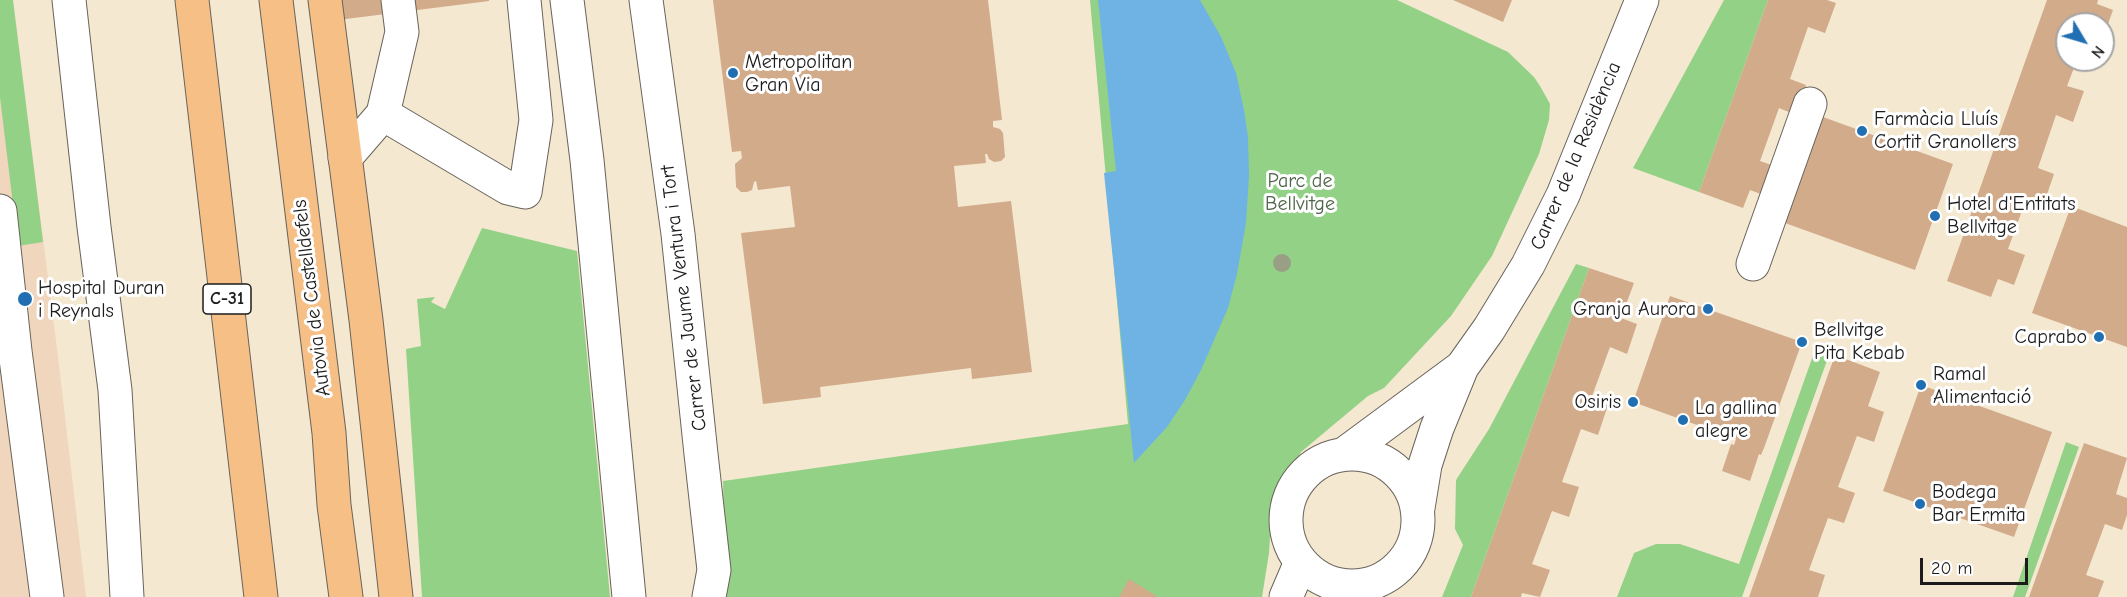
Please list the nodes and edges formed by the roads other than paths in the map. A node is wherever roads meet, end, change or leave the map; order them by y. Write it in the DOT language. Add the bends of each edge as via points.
graph roads {
  1 [pos="69,0"];
  2 [pos="192,0"];
  3 [pos="276,0"];
  4 [pos="325,0"];
  5 [pos="398,0"];
  6 [pos="524,0"];
  7 [pos="567,0"];
  8 [pos="646,0"];
  9 [pos="1642,0"];
  10 [pos="1810,104"];
  11 [pos="383,114"];
  12 [pos="345,158"];
  13 [pos="0,211"];
  14 [pos="1753,264"];
  15 [pos="4,268"];
  16 [pos="15,351"];
  17 [pos="1462,367"];
  18 [pos="0,383"];
  19 [pos="1347,452"];
  20 [pos="334,505"];
  21 [pos="1418,508"];
  22 [pos="1313,579"];
  23 [pos="1381,587"];
  24 [pos="396,592"];
  25 [pos="46,597"];
  26 [pos="127,597"];
  27 [pos="261,597"];
  28 [pos="346,597"];
  29 [pos="629,597"];
  30 [pos="709,597"];
  31 [pos="1286,597"];
  1 -- 26 [label="street" via="115,390"];
  2 -- 27 [label="highway, C-31"];
  3 -- 20 [label="highway, Autovia de Castelldefels" via="329,433"];
  4 -- 12 [label="highway"];
  5 -- 11 [label="street" via="402,32"];
  6 -- 11 [label="street" via="536,120 525,192 508,188"];
  7 -- 29 [label="street" via="587,160"];
  8 -- 30 [label="street, Carrer de Jaume Ventura i Tort" via="697,408 714,570"];
  9 -- 17 [label="street, Carrer de la Residència" via="1563,195 1528,265"];
  10 -- 14 [label="street"];
  11 -- 12 [label="street"];
  12 -- 24 [label="highway"];
  13 -- 15 [label="street"];
  15 -- 16 [label="street"];
  16 -- 18 [label="street"];
  16 -- 25 [label="street"];
  17 -- 19 [label="street, Carrer de la Residència"];
  17 -- 21 [label="street, Carrer de la Residència" via="1425,465"];
  19 -- 21 [label="street" via="1382,462 1399,476"];
  19 -- 22 [label="street" via="1324,458 1306,471 1291,493 1285,516 1286,532 1292,551"];
  20 -- 24 [label="highway"];
  20 -- 28 [label="highway, Autovia de Castelldefels"];
  21 -- 23 [label="street" via="1419,529 1411,551"];
  22 -- 23 [label="street"];
  22 -- 31 [label="street"];
}
